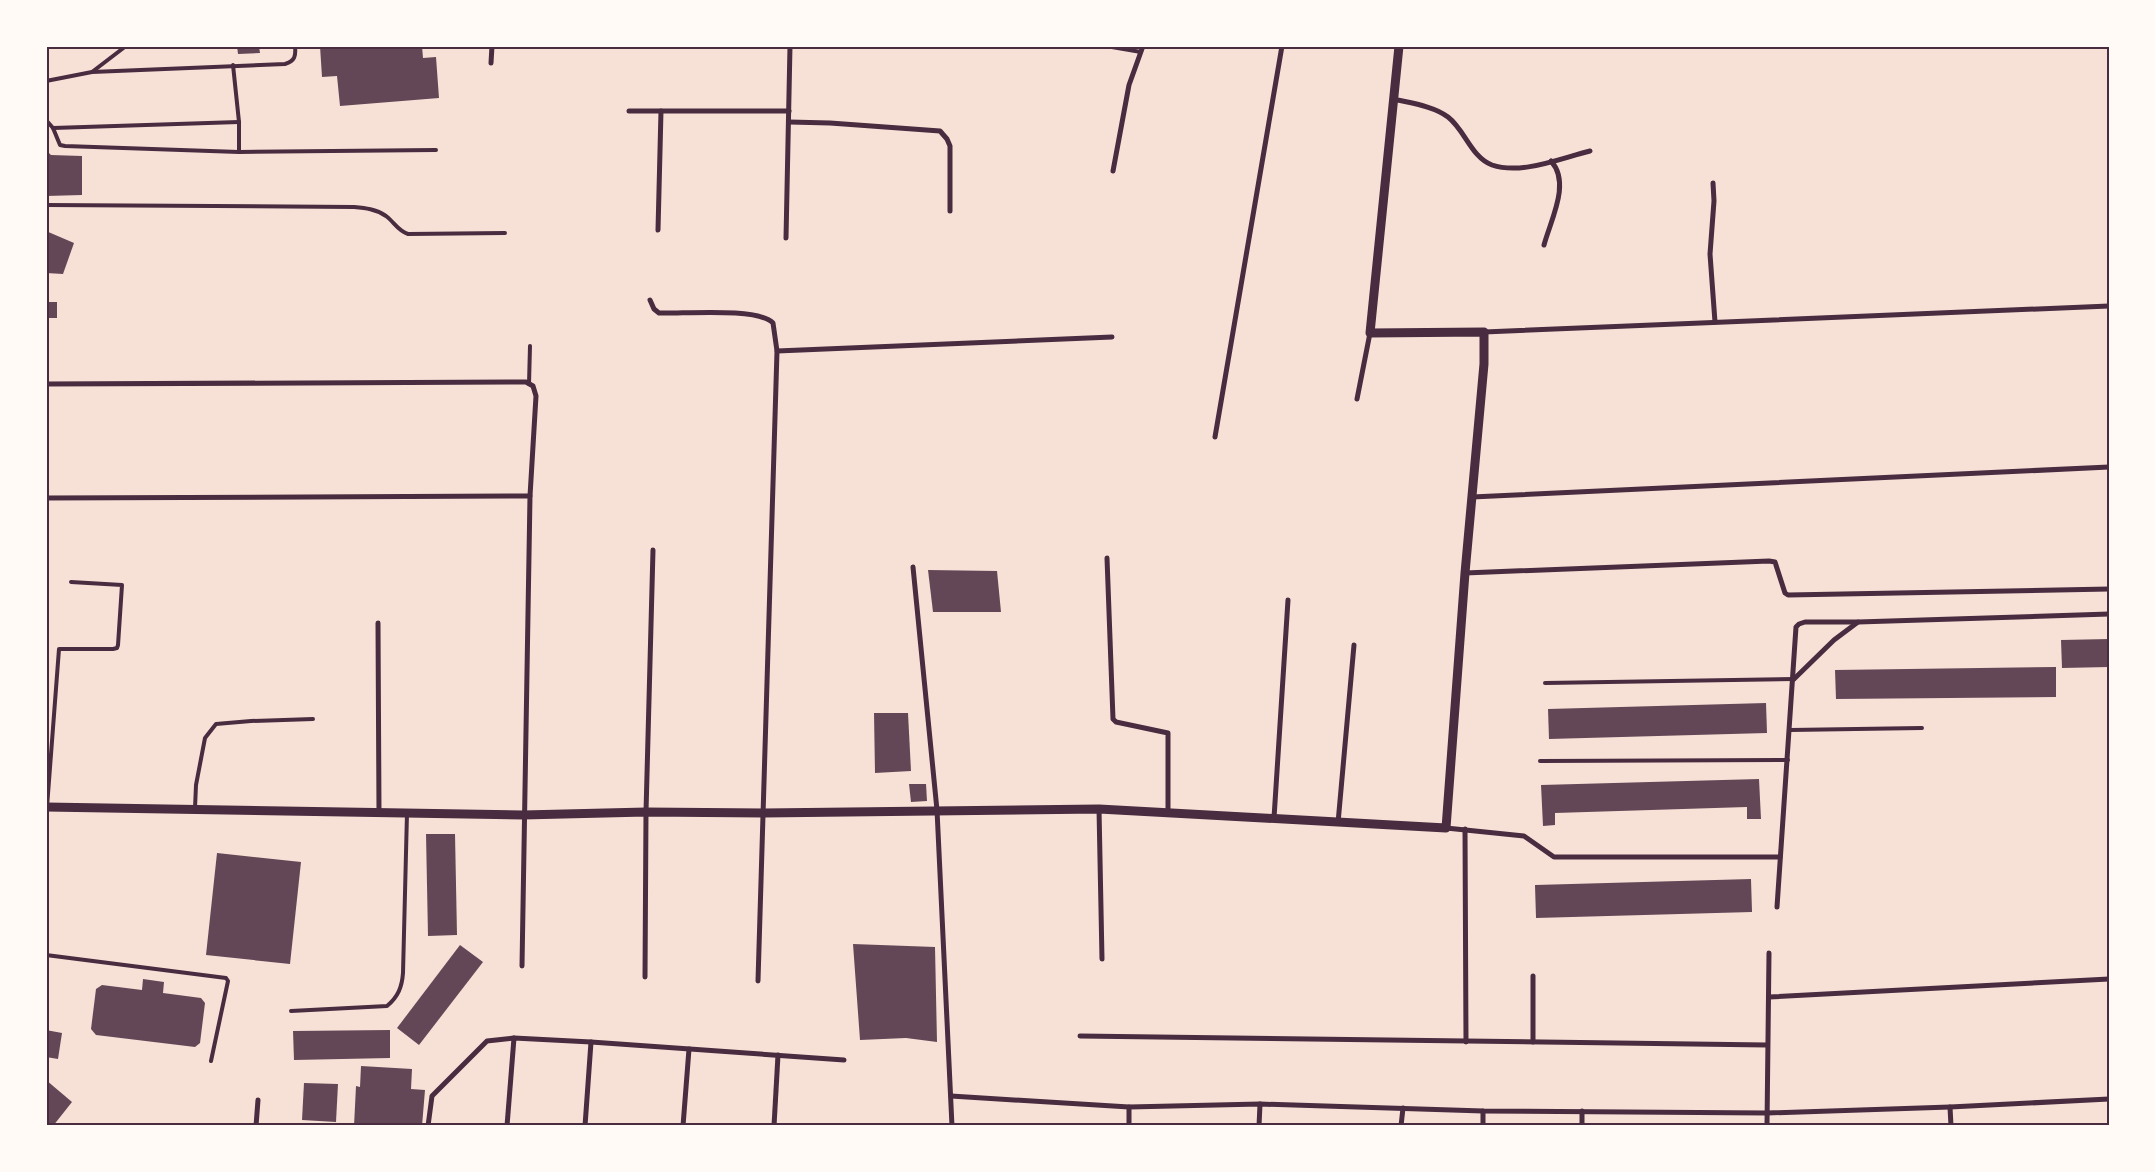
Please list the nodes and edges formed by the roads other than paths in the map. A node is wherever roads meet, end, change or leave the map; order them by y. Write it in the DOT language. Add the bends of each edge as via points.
graph roads {
  1 [pos="126,46"];
  2 [pos="295,46"];
  3 [pos="492,46"];
  4 [pos="790,46"];
  5 [pos="1106,46"];
  6 [pos="1282,46"];
  7 [pos="1399,46"];
  8 [pos="1142,49"];
  9 [pos="492,63"];
  10 [pos="233,65"];
  11 [pos="92,72"];
  12 [pos="46,81"];
  13 [pos="1393,99"];
  14 [pos="629,111"];
  15 [pos="662,111"];
  16 [pos="789,111"];
  17 [pos="46,120"];
  18 [pos="239,122"];
  19 [pos="789,122"];
  20 [pos="53,128"];
  21 [pos="436,150"];
  22 [pos="1590,151"];
  23 [pos="239,152"];
  24 [pos="1551,161"];
  25 [pos="1113,171"];
  26 [pos="1713,183"];
  27 [pos="46,204"];
  28 [pos="950,210"];
  29 [pos="658,230"];
  30 [pos="505,234"];
  31 [pos="786,238"];
  32 [pos="1544,245"];
  33 [pos="650,300"];
  34 [pos="2109,306"];
  35 [pos="1715,322"];
  36 [pos="1370,332"];
  37 [pos="1484,332"];
  38 [pos="1112,337"];
  39 [pos="530,346"];
  40 [pos="777,351"];
  41 [pos="46,384"];
  42 [pos="531,385"];
  43 [pos="1357,399"];
  44 [pos="1215,437"];
  45 [pos="2109,467"];
  46 [pos="530,496"];
  47 [pos="46,498"];
  48 [pos="1472,498"];
  49 [pos="653,550"];
  50 [pos="1107,558"];
  51 [pos="913,566"];
  52 [pos="1465,573"];
  53 [pos="71,582"];
  54 [pos="2109,589"];
  55 [pos="1288,600"];
  56 [pos="2109,614"];
  57 [pos="1858,622"];
  58 [pos="378,623"];
  59 [pos="1354,645"];
  60 [pos="1794,679"];
  61 [pos="1545,683"];
  62 [pos="313,719"];
  63 [pos="1922,728"];
  64 [pos="1790,730"];
  65 [pos="1788,760"];
  66 [pos="1540,761"];
  67 [pos="46,807"];
  68 [pos="1100,809"];
  69 [pos="194,810"];
  70 [pos="937,810"];
  71 [pos="646,812"];
  72 [pos="379,813"];
  73 [pos="407,813"];
  74 [pos="764,813"];
  75 [pos="1168,813"];
  76 [pos="523,815"];
  77 [pos="1274,818"];
  78 [pos="1338,823"];
  79 [pos="1446,828"];
  80 [pos="1465,829"];
  81 [pos="1780,857"];
  82 [pos="1777,907"];
  83 [pos="1769,953"];
  84 [pos="46,955"];
  85 [pos="1102,959"];
  86 [pos="522,966"];
  87 [pos="1533,976"];
  88 [pos="645,977"];
  89 [pos="2109,979"];
  90 [pos="758,981"];
  91 [pos="1769,997"];
  92 [pos="291,1010"];
  93 [pos="1080,1036"];
  94 [pos="514,1038"];
  95 [pos="591,1042"];
  96 [pos="1466,1042"];
  97 [pos="1533,1042"];
  98 [pos="1767,1045"];
  99 [pos="689,1049"];
  100 [pos="778,1055"];
  101 [pos="844,1060"];
  102 [pos="211,1061"];
  103 [pos="951,1096"];
  104 [pos="2109,1098"];
  105 [pos="258,1100"];
  106 [pos="1260,1104"];
  107 [pos="1129,1107"];
  108 [pos="1950,1107"];
  109 [pos="1403,1108"];
  110 [pos="1483,1111"];
  111 [pos="1582,1111"];
  112 [pos="1767,1113"];
  113 [pos="256,1126"];
  114 [pos="428,1126"];
  115 [pos="507,1126"];
  116 [pos="585,1126"];
  117 [pos="683,1126"];
  118 [pos="774,1126"];
  119 [pos="952,1126"];
  120 [pos="1129,1126"];
  121 [pos="1259,1126"];
  122 [pos="1401,1126"];
  123 [pos="1483,1126"];
  124 [pos="1582,1126"];
  125 [pos="1767,1126"];
  126 [pos="1951,1126"];
  1 -- 11 [label="lane"];
  2 -- 10 [label="lane" via="296,56 292,62"];
  3 -- 9 [label="street"];
  4 -- 16 [label="street"];
  5 -- 8 [label="lane"];
  6 -- 44 [label="street"];
  7 -- 13 [label="street"];
  8 -- 25 [label="street" via="1130,85"];
  10 -- 11 [label="lane"];
  10 -- 18 [label="lane"];
  11 -- 12 [label="lane"];
  13 -- 24 [label="street" via="1448,117 1480,159 1490,164 1517,168"];
  13 -- 36 [label="street"];
  14 -- 15 [label="street"];
  15 -- 16 [label="street"];
  15 -- 29 [label="street"];
  16 -- 19 [label="street"];
  17 -- 20 [label="lane"];
  18 -- 20 [label="lane"];
  18 -- 23 [label="lane"];
  19 -- 28 [label="street" via="940,131 950,146"];
  19 -- 31 [label="street"];
  20 -- 23 [label="lane" via="60,145 65,146"];
  21 -- 23 [label="lane"];
  22 -- 24 [label="street"];
  24 -- 32 [label="street" via="1560,177 1560,189"];
  26 -- 35 [label="street" via="1710,254"];
  27 -- 30 [label="lane" via="354,207 374,209 401,232 408,234"];
  33 -- 40 [label="street" via="659,313 726,312 763,316 773,322"];
  34 -- 35 [label="street"];
  35 -- 37 [label="street"];
  36 -- 37 [label="street"];
  36 -- 43 [label="street"];
  37 -- 48 [label="street"];
  38 -- 40 [label="street"];
  39 -- 42 [label="lane"];
  40 -- 74 [label="street"];
  41 -- 42 [label="street" via="526,382"];
  42 -- 46 [label="street" via="536,396"];
  45 -- 48 [label="street"];
  46 -- 47 [label="street"];
  46 -- 76 [label="street"];
  48 -- 52 [label="street"];
  49 -- 71 [label="street"];
  50 -- 75 [label="street" via="1113,719 1168,733"];
  51 -- 70 [label="street"];
  52 -- 54 [label="street" via="1769,561 1775,562 1788,595"];
  52 -- 79 [label="street"];
  53 -- 67 [label="lane" via="122,585 118,645 113,649 60,649"];
  55 -- 77 [label="street"];
  56 -- 57 [label="street"];
  57 -- 60 [label="street" via="1834,640"];
  57 -- 60 [label="street" via="1799,624 1796,627"];
  58 -- 72 [label="street"];
  59 -- 78 [label="street"];
  60 -- 61 [label="lane"];
  60 -- 64 [label="street"];
  62 -- 69 [label="lane" via="216,724 205,738"];
  63 -- 64 [label="lane"];
  64 -- 65 [label="street"];
  65 -- 66 [label="lane"];
  65 -- 81 [label="street"];
  67 -- 69 [label="street"];
  68 -- 70 [label="street"];
  68 -- 75 [label="street"];
  68 -- 85 [label="street"];
  69 -- 72 [label="street"];
  70 -- 74 [label="street"];
  70 -- 103 [label="street"];
  71 -- 74 [label="street"];
  71 -- 76 [label="street"];
  71 -- 88 [label="street"];
  72 -- 73 [label="street"];
  73 -- 76 [label="street"];
  73 -- 92 [label="lane" via="403,973 398,995 387,1006"];
  74 -- 90 [label="street"];
  75 -- 77 [label="street"];
  76 -- 86 [label="street"];
  77 -- 78 [label="street"];
  78 -- 79 [label="street"];
  79 -- 80 [label="street"];
  80 -- 81 [label="street" via="1524,836 1554,857"];
  80 -- 96 [label="street"];
  81 -- 82 [label="street"];
  83 -- 91 [label="street"];
  84 -- 102 [label="lane" via="226,978 228,981"];
  87 -- 97 [label="street"];
  89 -- 91 [label="street"];
  91 -- 98 [label="street"];
  93 -- 96 [label="street"];
  94 -- 95 [label="street"];
  94 -- 114 [label="street" via="487,1042 432,1096"];
  94 -- 115 [label="street"];
  95 -- 99 [label="street"];
  95 -- 116 [label="street"];
  96 -- 97 [label="street"];
  97 -- 98 [label="street"];
  98 -- 112 [label="street"];
  99 -- 100 [label="street"];
  99 -- 117 [label="street"];
  100 -- 101 [label="street"];
  100 -- 118 [label="street"];
  103 -- 107 [label="street"];
  103 -- 119 [label="street"];
  104 -- 108 [label="street"];
  105 -- 113 [label="street"];
  106 -- 107 [label="street"];
  106 -- 109 [label="street"];
  106 -- 121 [label="street"];
  107 -- 120 [label="street"];
  108 -- 112 [label="street"];
  108 -- 126 [label="street"];
  109 -- 110 [label="street"];
  109 -- 122 [label="street"];
  110 -- 111 [label="street"];
  110 -- 123 [label="street"];
  111 -- 112 [label="street"];
  111 -- 124 [label="street"];
  112 -- 125 [label="street"];
}
